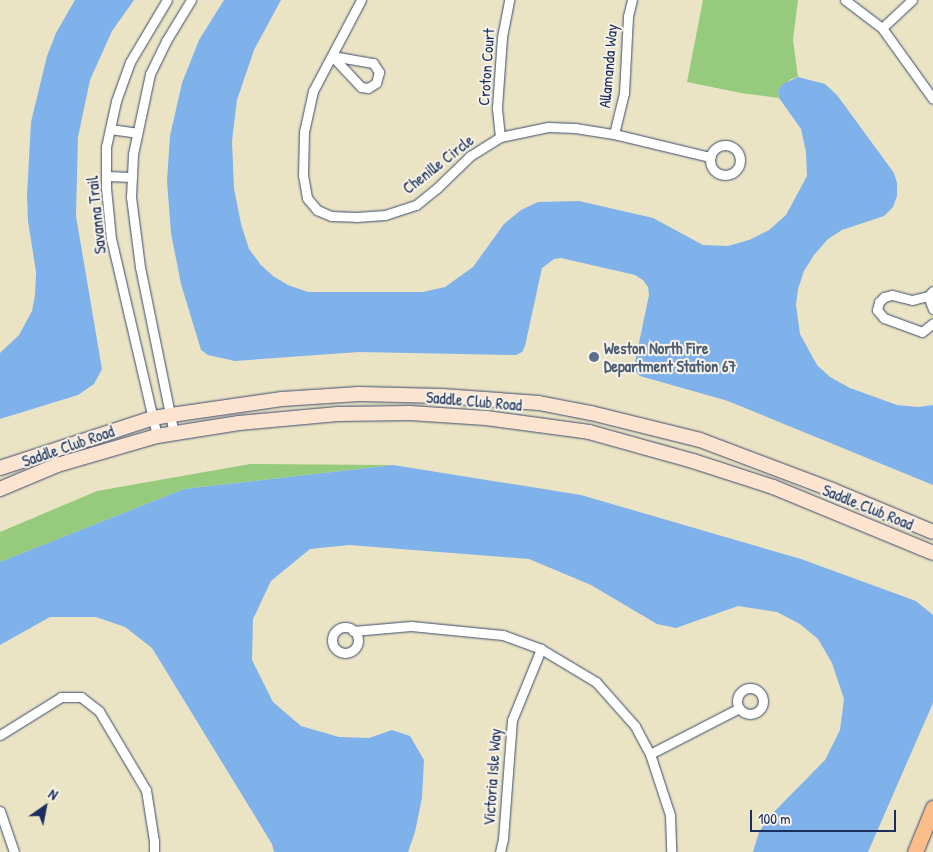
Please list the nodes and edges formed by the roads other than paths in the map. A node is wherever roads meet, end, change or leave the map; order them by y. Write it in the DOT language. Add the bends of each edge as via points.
graph roads {
  1 [pos="167,0"];
  2 [pos="191,0"];
  3 [pos="361,0"];
  4 [pos="509,0"];
  5 [pos="632,0"];
  6 [pos="845,0"];
  7 [pos="912,0"];
  8 [pos="882,28"];
  9 [pos="332,56"];
  10 [pos="933,99"];
  11 [pos="110,129"];
  12 [pos="137,133"];
  13 [pos="614,134"];
  14 [pos="500,137"];
  15 [pos="710,157"];
  16 [pos="106,176"];
  17 [pos="132,177"];
  18 [pos="931,293"];
  19 [pos="933,309"];
  20 [pos="933,323"];
  21 [pos="170,415"];
  22 [pos="153,418"];
  23 [pos="174,434"];
  24 [pos="157,436"];
  25 [pos="0,468"];
  26 [pos="0,489"];
  27 [pos="933,532"];
  28 [pos="933,553"];
  29 [pos="353,631"];
  30 [pos="541,649"];
  31 [pos="739,708"];
  32 [pos="0,735"];
  33 [pos="650,754"];
  34 [pos="933,808"];
  35 [pos="0,811"];
  36 [pos="14,852"];
  37 [pos="154,852"];
  38 [pos="500,852"];
  39 [pos="670,852"];
  40 [pos="915,852"];
  1 -- 11 [label="street, Savanna Trail" via="130,62"];
  2 -- 12 [label="street" via="150,74"];
  3 -- 9 [label="street, Chenille Circle"];
  4 -- 14 [label="street, Croton Court" via="502,37 497,107"];
  5 -- 13 [label="street, Allamanda Way" via="628,16 624,93"];
  6 -- 8 [label="street"];
  7 -- 8 [label="street"];
  8 -- 10 [label="street"];
  9 -- 9 [label="street" via="361,87 370,87 378,79 379,69 371,62"];
  9 -- 14 [label="street, Chenille Circle" via="313,91 304,132 303,175 307,198 317,210 331,216 356,218 416,205 470,156"];
  11 -- 12 [label="street"];
  11 -- 16 [label="street, Savanna Trail"];
  12 -- 17 [label="street"];
  13 -- 14 [label="street, Chenille Circle" via="548,127"];
  13 -- 15 [label="street, Chenille Circle"];
  16 -- 17 [label="street"];
  16 -- 22 [label="street, Savanna Trail" via="111,239"];
  17 -- 21 [label="street" via="131,197 140,267"];
  18 -- 19 [label="street"];
  18 -- 20 [label="street" via="912,300 892,295 884,297 877,310 884,318 922,332"];
  21 -- 22 [label="street, Saddle Club Road"];
  21 -- 23 [label="street"];
  21 -- 27 [label="street, Saddle Club Road" via="282,399 359,394 539,403 700,440"];
  22 -- 24 [label="street, Savanna Trail"];
  22 -- 25 [label="street, Saddle Club Road"];
  23 -- 24 [label="street, Saddle Club Road"];
  23 -- 28 [label="street, Saddle Club Road" via="239,423 338,414 410,413 486,418 589,432 773,487"];
  24 -- 26 [label="street, Saddle Club Road" via="57,465"];
  29 -- 30 [label="street" via="411,626 461,630 503,635"];
  30 -- 33 [label="street" via="596,682 635,726"];
  30 -- 38 [label="street, Victoria Isle Way" via="512,720"];
  31 -- 33 [label="street"];
  32 -- 37 [label="street" via="61,697 81,698 99,711 146,790"];
  33 -- 39 [label="street" via="670,815"];
  34 -- 40 [label="main road"];
  35 -- 36 [label="street"];
}
